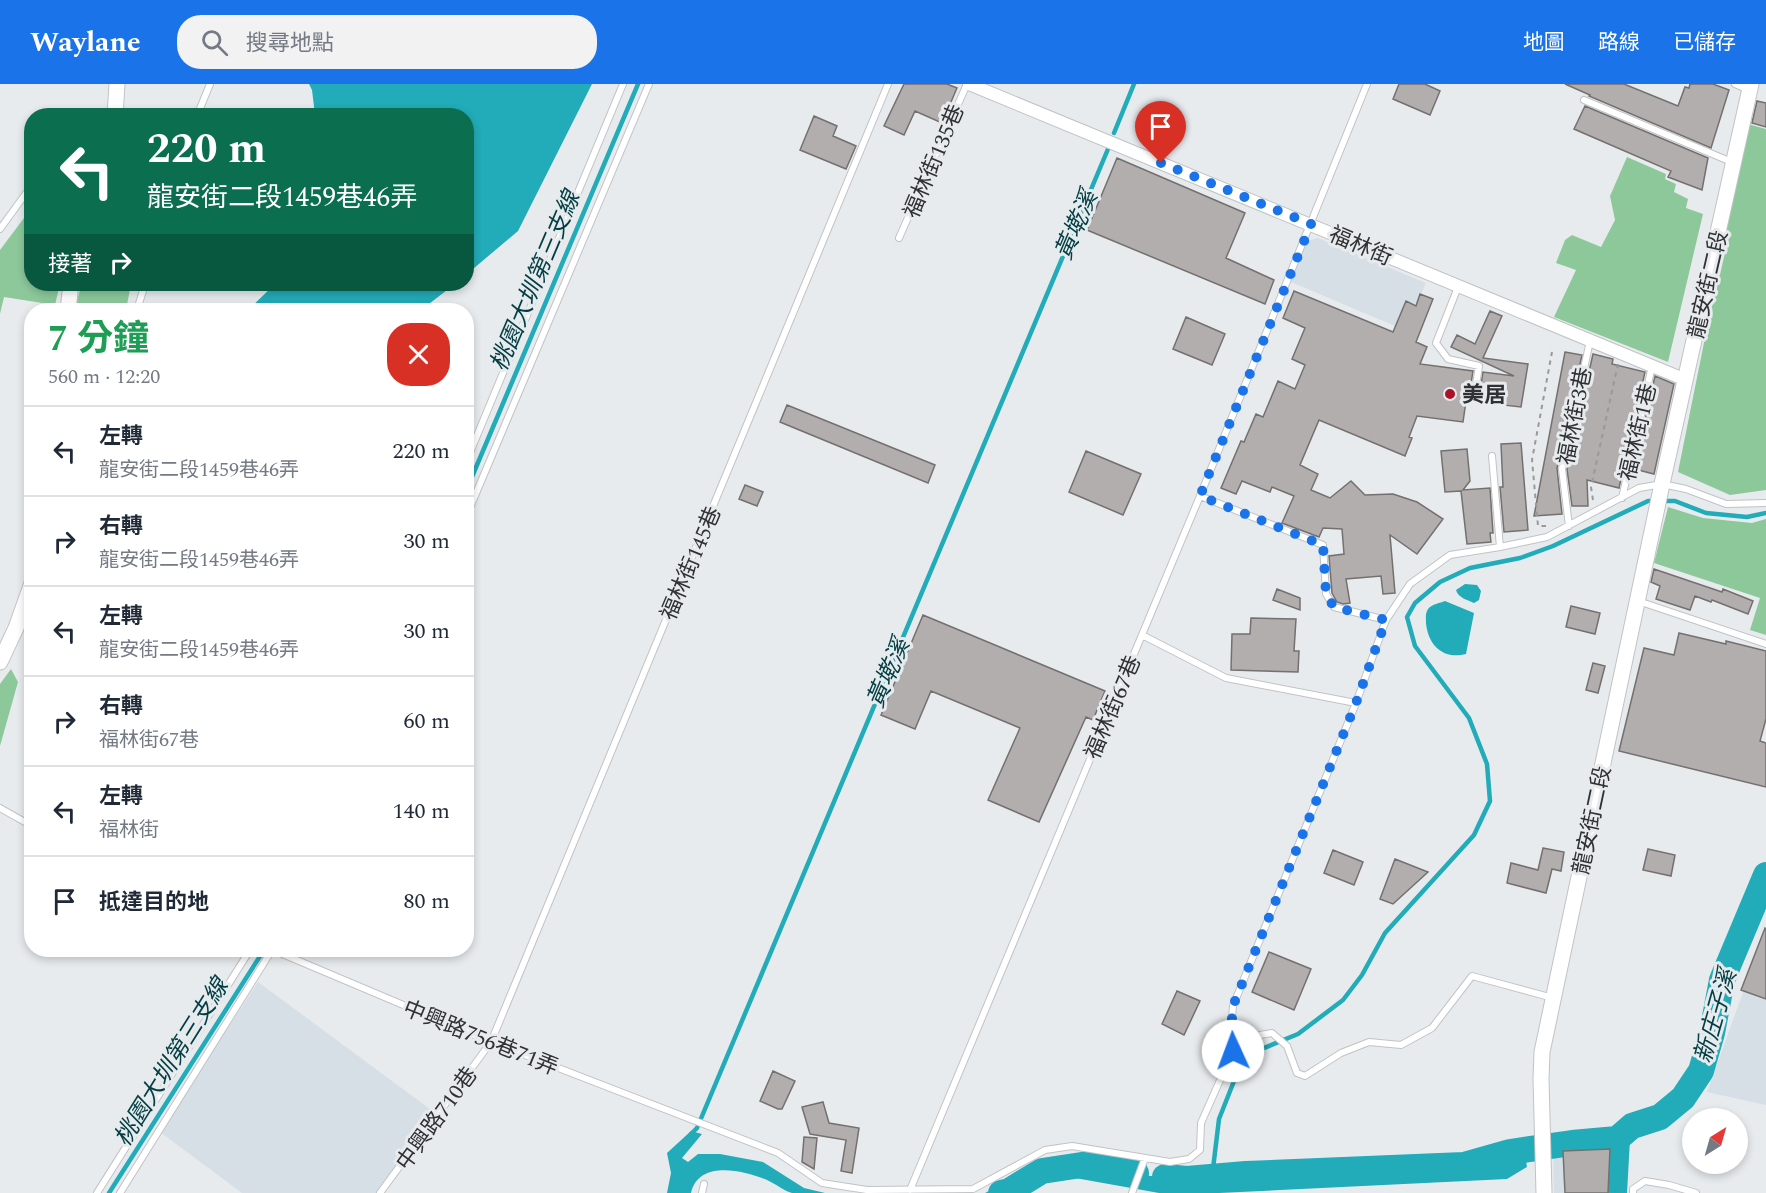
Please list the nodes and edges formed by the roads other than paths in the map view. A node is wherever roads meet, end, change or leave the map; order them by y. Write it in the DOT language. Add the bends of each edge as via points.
graph roads {
  1 [pos="117,84"];
  2 [pos="210,84"];
  3 [pos="624,84"];
  4 [pos="650,84"];
  5 [pos="888,84"];
  6 [pos="968,84"];
  7 [pos="1367,84"];
  8 [pos="1745,86"];
  9 [pos="1584,100"];
  10 [pos="116,108"];
  11 [pos="200,108"];
  12 [pos="1734,164"];
  13 [pos="24,196"];
  14 [pos="1311,224"];
  15 [pos="0,229"];
  16 [pos="899,238"];
  17 [pos="1458,287"];
  18 [pos="1590,341"];
  19 [pos="1652,366"];
  20 [pos="1686,380"];
  21 [pos="1474,397"];
  22 [pos="474,443"];
  23 [pos="1492,456"];
  24 [pos="1662,484"];
  25 [pos="1200,496"];
  26 [pos="474,498"];
  27 [pos="1622,498"];
  28 [pos="1766,503"];
  29 [pos="1569,526"];
  30 [pos="1500,547"];
  31 [pos="1637,601"];
  32 [pos="24,606"];
  33 [pos="1386,620"];
  34 [pos="1142,634"];
  35 [pos="1766,644"];
  36 [pos="0,662"];
  37 [pos="1356,703"];
  38 [pos="0,808"];
  39 [pos="24,822"];
  40 [pos="246,957"];
  41 [pos="269,957"];
  42 [pos="290,957"];
  43 [pos="1553,998"];
  44 [pos="491,1042"];
  45 [pos="1233,1051"];
  46 [pos="1146,1158"];
  47 [pos="704,1184"];
  48 [pos="910,1190"];
  49 [pos="97,1193"];
  50 [pos="120,1193"];
  51 [pos="380,1193"];
  52 [pos="702,1193"];
  53 [pos="1132,1193"];
  54 [pos="1544,1193"];
  55 [pos="1633,1193"];
  56 [pos="1696,1193"];
  1 -- 10 [label="street"];
  2 -- 11 [label="lane"];
  3 -- 22 [label="lane"];
  4 -- 26 [label="lane"];
  5 -- 44 [label="lane, 福林街145巷"];
  6 -- 14 [label="street, 福林街"];
  6 -- 16 [label="lane, 福林街135巷"];
  7 -- 14 [label="lane, 福林街67巷"];
  8 -- 12 [label="street, 龍安街二段"];
  9 -- 12 [label="lane"];
  12 -- 20 [label="street, 龍安街二段"];
  13 -- 15 [label="lane"];
  14 -- 17 [label="street, 福林街"];
  14 -- 25 [label="lane, 福林街67巷"];
  17 -- 18 [label="street, 福林街"];
  17 -- 21 [label="lane" via="1436,343 1448,359 1479,366"];
  18 -- 19 [label="street, 福林街"];
  18 -- 29 [label="lane, 福林街3巷" via="1562,469"];
  19 -- 20 [label="street, 福林街"];
  19 -- 27 [label="lane, 福林街1巷"];
  20 -- 24 [label="street, 龍安街二段"];
  23 -- 30 [label="lane"];
  24 -- 27 [label="lane" via="1639,488"];
  24 -- 28 [label="lane" via="1726,504"];
  24 -- 31 [label="street, 龍安街二段"];
  25 -- 33 [label="lane" via="1323,545 1326,594 1334,607"];
  25 -- 34 [label="lane, 福林街67巷"];
  27 -- 29 [label="lane"];
  29 -- 30 [label="lane" via="1547,537"];
  30 -- 33 [label="lane" via="1450,555 1410,584"];
  31 -- 35 [label="lane"];
  31 -- 43 [label="street, 龍安街二段"];
  32 -- 36 [label="street"];
  33 -- 37 [label="lane"];
  34 -- 37 [label="lane" via="1226,678"];
  34 -- 48 [label="lane, 福林街67巷"];
  37 -- 45 [label="lane" via="1233,1006"];
  38 -- 39 [label="lane"];
  40 -- 49 [label="lane"];
  41 -- 50 [label="lane"];
  42 -- 44 [label="lane, 中興路756巷71弄"];
  43 -- 45 [label="lane" via="1472,976 1432,1028 1401,1046 1369,1042 1341,1053 1305,1076 1297,1073 1287,1046 1272,1033 1260,1035"];
  43 -- 54 [label="street, 龍安街二段" via="1542,1052"];
  44 -- 48 [label="lane, 中興路756巷71弄" via="778,1153 822,1183 867,1190"];
  44 -- 51 [label="lane, 中興路710巷"];
  45 -- 46 [label="lane, 中興路756巷71弄" via="1201,1123 1200,1150 1189,1159 1170,1162"];
  46 -- 48 [label="lane, 中興路756巷71弄" via="1072,1146 1045,1150 973,1189"];
  46 -- 53 [label="lane"];
  47 -- 52 [label="lane"];
  55 -- 56 [label="lane" via="1645,1181"];
}
